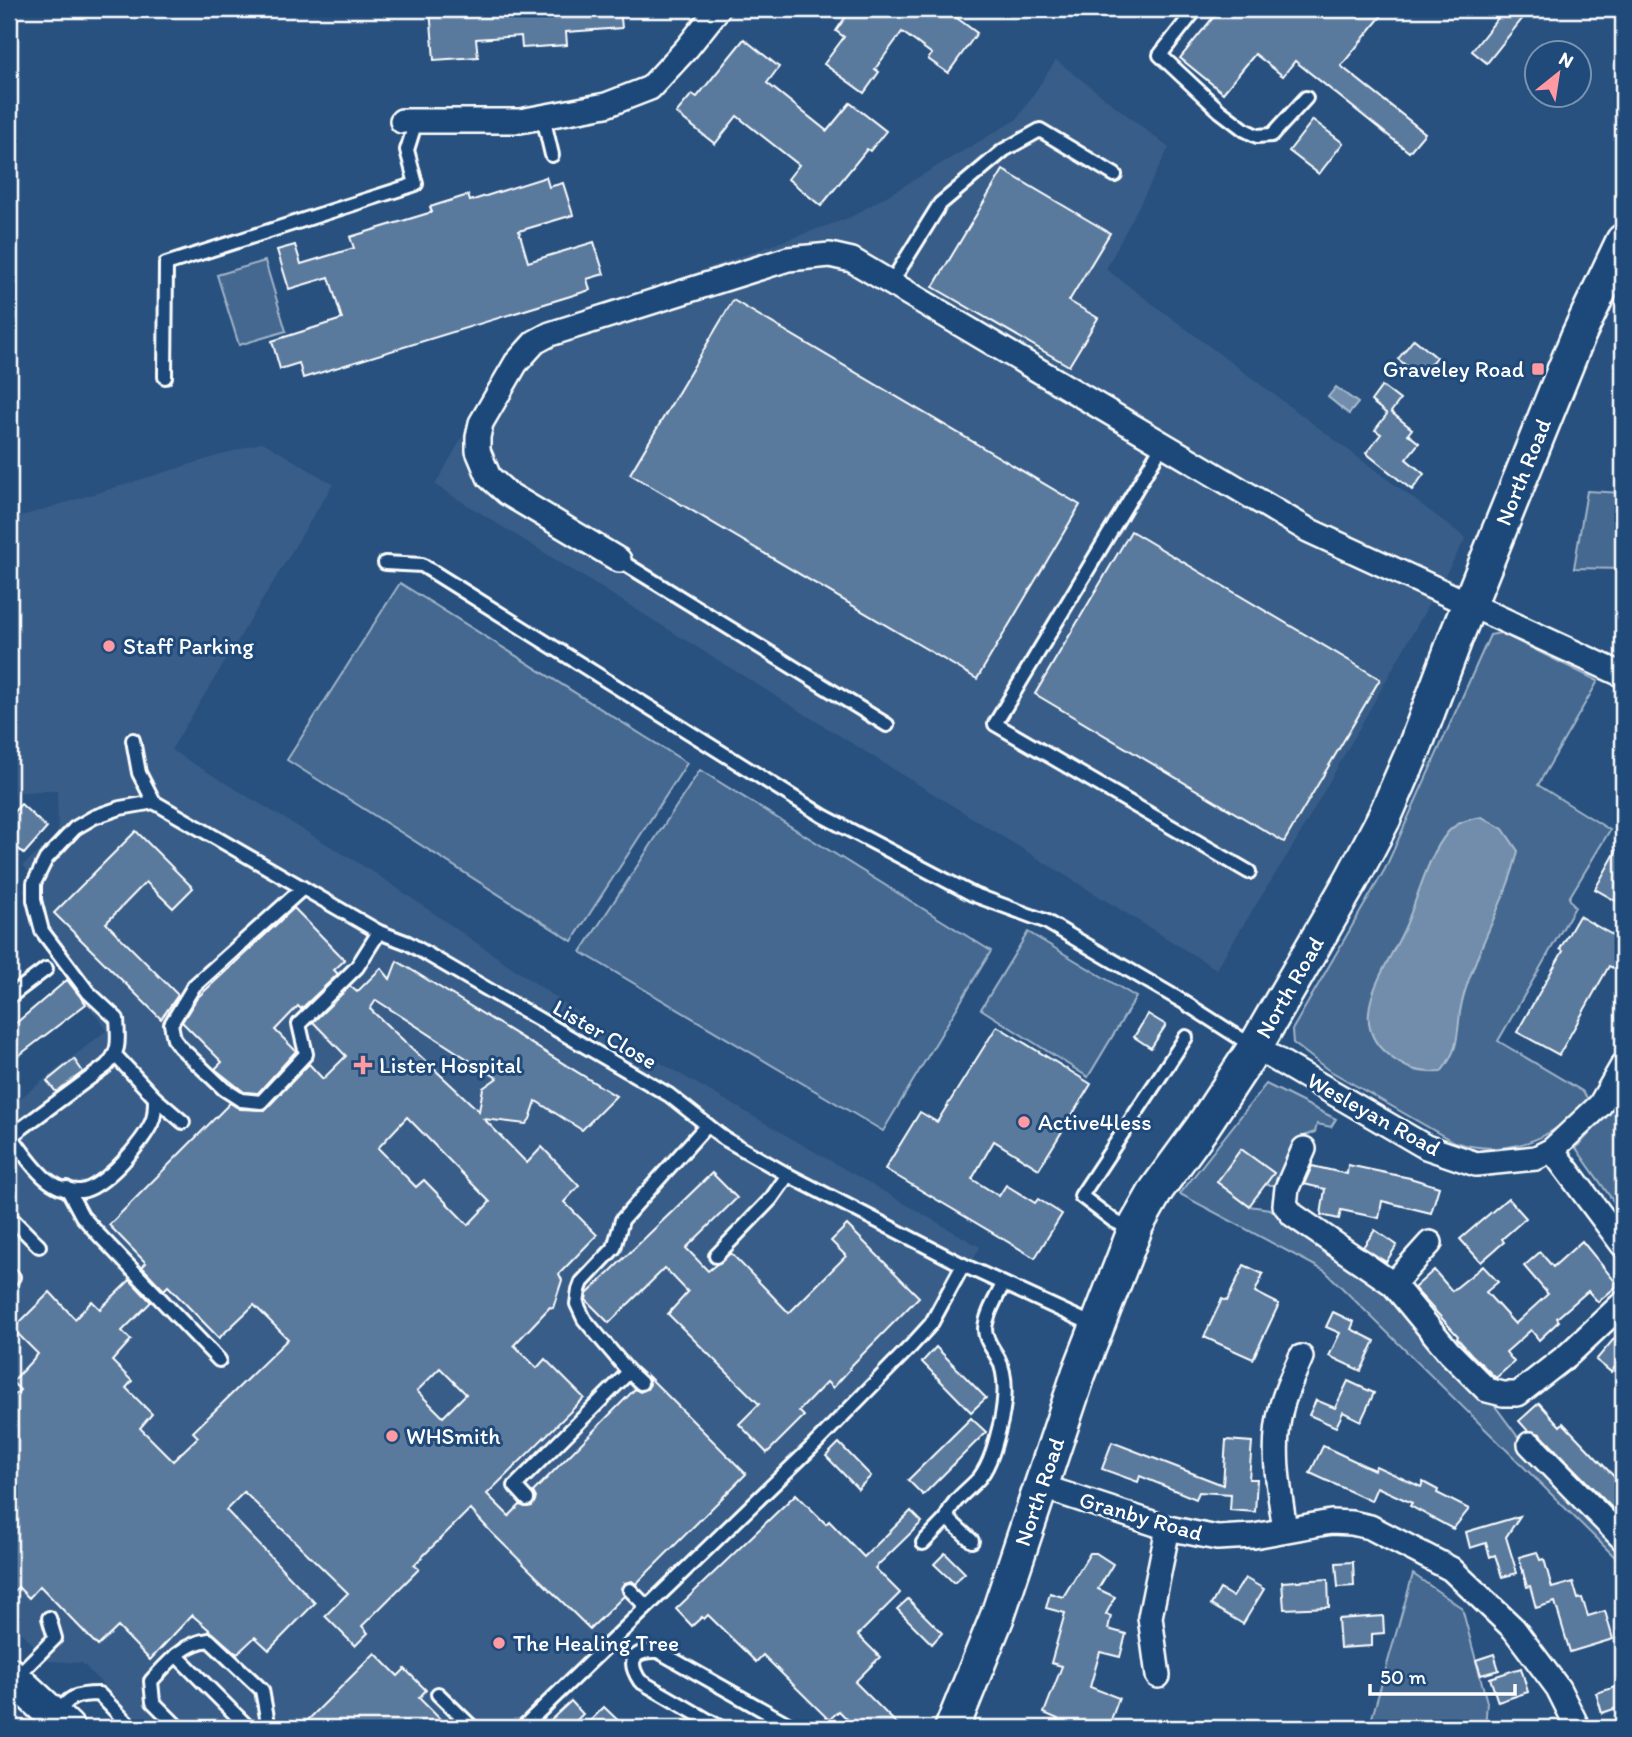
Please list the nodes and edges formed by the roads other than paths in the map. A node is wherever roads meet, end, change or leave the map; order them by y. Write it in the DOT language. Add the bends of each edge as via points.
graph roads {
  1 [pos="718,9"];
  2 [pos="1196,9"];
  3 [pos="1306,98"];
  4 [pos="543,117"];
  5 [pos="409,121"];
  6 [pos="552,155"];
  7 [pos="1115,175"];
  8 [pos="1623,241"];
  9 [pos="891,283"];
  10 [pos="165,377"];
  11 [pos="1163,444"];
  12 [pos="619,560"];
  13 [pos="385,563"];
  14 [pos="1469,603"];
  15 [pos="1623,675"];
  16 [pos="887,726"];
  17 [pos="133,740"];
  18 [pos="154,802"];
  19 [pos="1249,872"];
  20 [pos="303,888"];
  21 [pos="379,932"];
  22 [pos="46,969"];
  23 [pos="9,997"];
  24 [pos="1186,1037"];
  25 [pos="1255,1047"];
  26 [pos="116,1056"];
  27 [pos="1623,1065"];
  28 [pos="155,1098"];
  29 [pos="183,1122"];
  30 [pos="708,1125"];
  31 [pos="10,1137"];
  32 [pos="1304,1149"];
  33 [pos="1552,1150"];
  34 [pos="788,1175"];
  35 [pos="67,1188"];
  36 [pos="9,1216"];
  37 [pos="1134,1231"];
  38 [pos="1430,1244"];
  39 [pos="1623,1244"];
  40 [pos="38,1246"];
  41 [pos="716,1256"];
  42 [pos="963,1265"];
  43 [pos="1003,1284"];
  44 [pos="1393,1284"];
  45 [pos="1623,1303"];
  46 [pos="1096,1326"];
  47 [pos="1301,1357"];
  48 [pos="219,1360"];
  49 [pos="629,1372"];
  50 [pos="641,1383"];
  51 [pos="1530,1444"];
  52 [pos="1040,1486"];
  53 [pos="527,1499"];
  54 [pos="947,1518"];
  55 [pos="1168,1528"];
  56 [pos="1285,1529"];
  57 [pos="1623,1539"];
  58 [pos="972,1541"];
  59 [pos="923,1543"];
  60 [pos="630,1590"];
  61 [pos="646,1606"];
  62 [pos="49,1618"];
  63 [pos="176,1655"];
  64 [pos="1158,1676"];
  65 [pos="11,1677"];
  66 [pos="438,1694"];
  67 [pos="61,1722"];
  68 [pos="132,1728"];
  69 [pos="179,1728"];
  70 [pos="249,1728"];
  71 [pos="269,1728"];
  72 [pos="473,1728"];
  73 [pos="522,1728"];
  74 [pos="721,1728"];
  75 [pos="795,1728"];
  76 [pos="952,1728"];
  77 [pos="1578,1728"];
  1 -- 4 [label="street" via="650,88 606,105"];
  2 -- 3 [label="lane" via="1160,55 1220,111 1245,130 1272,135"];
  4 -- 5 [label="street"];
  4 -- 6 [label="lane"];
  5 -- 10 [label="lane" via="407,150 416,184 166,264"];
  7 -- 9 [label="lane" via="1040,130 1004,150 940,204"];
  8 -- 14 [label="main road, North Road" via="1578,336"];
  9 -- 11 [label="street"];
  9 -- 12 [label="street" via="852,260 830,255 798,257 550,334 525,351 481,423 478,451 483,466 508,493"];
  11 -- 14 [label="street" via="1308,530"];
  11 -- 19 [label="lane" via="995,724"];
  12 -- 16 [label="lane"];
  13 -- 25 [label="lane" via="422,565 823,816 972,894 1045,921"];
  14 -- 15 [label="street"];
  14 -- 25 [label="main road, North Road" via="1384,818"];
  17 -- 18 [label="lane" via="139,772"];
  18 -- 20 [label="lane, Lister Close"];
  18 -- 26 [label="lane" via="120,808 75,828 46,859 34,883 42,931 88,992 117,1019"];
  20 -- 21 [label="lane, Lister Close"];
  20 -- 21 [label="lane" via="194,986 172,1024 180,1047 241,1100 261,1102 306,1054 299,1024 356,967"];
  21 -- 30 [label="lane, Lister Close" via="408,943 669,1095"];
  22 -- 23 [label="lane"];
  24 -- 37 [label="lane" via="1081,1196"];
  25 -- 33 [label="street, Wesleyan Road" via="1426,1147 1475,1164 1536,1158"];
  25 -- 37 [label="main road, North Road" via="1157,1189"];
  26 -- 28 [label="lane"];
  26 -- 31 [label="lane"];
  27 -- 33 [label="street, Wesleyan Road" via="1600,1105"];
  28 -- 29 [label="lane"];
  28 -- 35 [label="lane" via="154,1118 130,1154 99,1183 81,1191"];
  30 -- 34 [label="lane, Lister Close"];
  30 -- 49 [label="lane" via="622,1220 614,1248 579,1290 577,1304 584,1319"];
  31 -- 35 [label="lane" via="47,1180"];
  32 -- 44 [label="street" via="1287,1188 1285,1205"];
  33 -- 39 [label="street"];
  34 -- 41 [label="lane"];
  34 -- 42 [label="lane, Lister Close"];
  35 -- 48 [label="lane" via="82,1216"];
  36 -- 40 [label="lane"];
  37 -- 46 [label="main road, North Road"];
  38 -- 44 [label="street"];
  42 -- 43 [label="lane, Lister Close"];
  42 -- 61 [label="lane" via="931,1324 911,1346"];
  43 -- 46 [label="lane, Lister Close"];
  43 -- 54 [label="lane" via="985,1330 1004,1375 1001,1420 981,1475"];
  44 -- 45 [label="street" via="1487,1390 1503,1394 1518,1394"];
  46 -- 52 [label="main road, North Road"];
  47 -- 56 [label="street" via="1281,1409 1278,1436 1276,1474"];
  49 -- 50 [label="lane"];
  49 -- 53 [label="lane" via="515,1486"];
  51 -- 57 [label="street"];
  52 -- 55 [label="street, Granby Road"];
  52 -- 76 [label="main road, North Road" via="997,1617"];
  54 -- 58 [label="lane"];
  54 -- 59 [label="lane"];
  55 -- 56 [label="street, Granby Road" via="1217,1538"];
  55 -- 64 [label="street" via="1150,1617"];
  56 -- 77 [label="street, Granby Road" via="1331,1522 1370,1527 1451,1569 1514,1629 1558,1688"];
  60 -- 61 [label="lane"];
  61 -- 73 [label="lane"];
  62 -- 65 [label="lane" via="55,1637"];
  63 -- 69 [label="lane" via="151,1681 153,1702"];
  63 -- 70 [label="lane"];
  63 -- 71 [label="lane" via="194,1642 209,1640 262,1690"];
  65 -- 67 [label="main road"];
  66 -- 72 [label="lane"];
  67 -- 68 [label="lane" via="69,1698 99,1694"];
  74 -- 75 [label="lane" via="640,1681 632,1664 636,1656 658,1651"];
}
